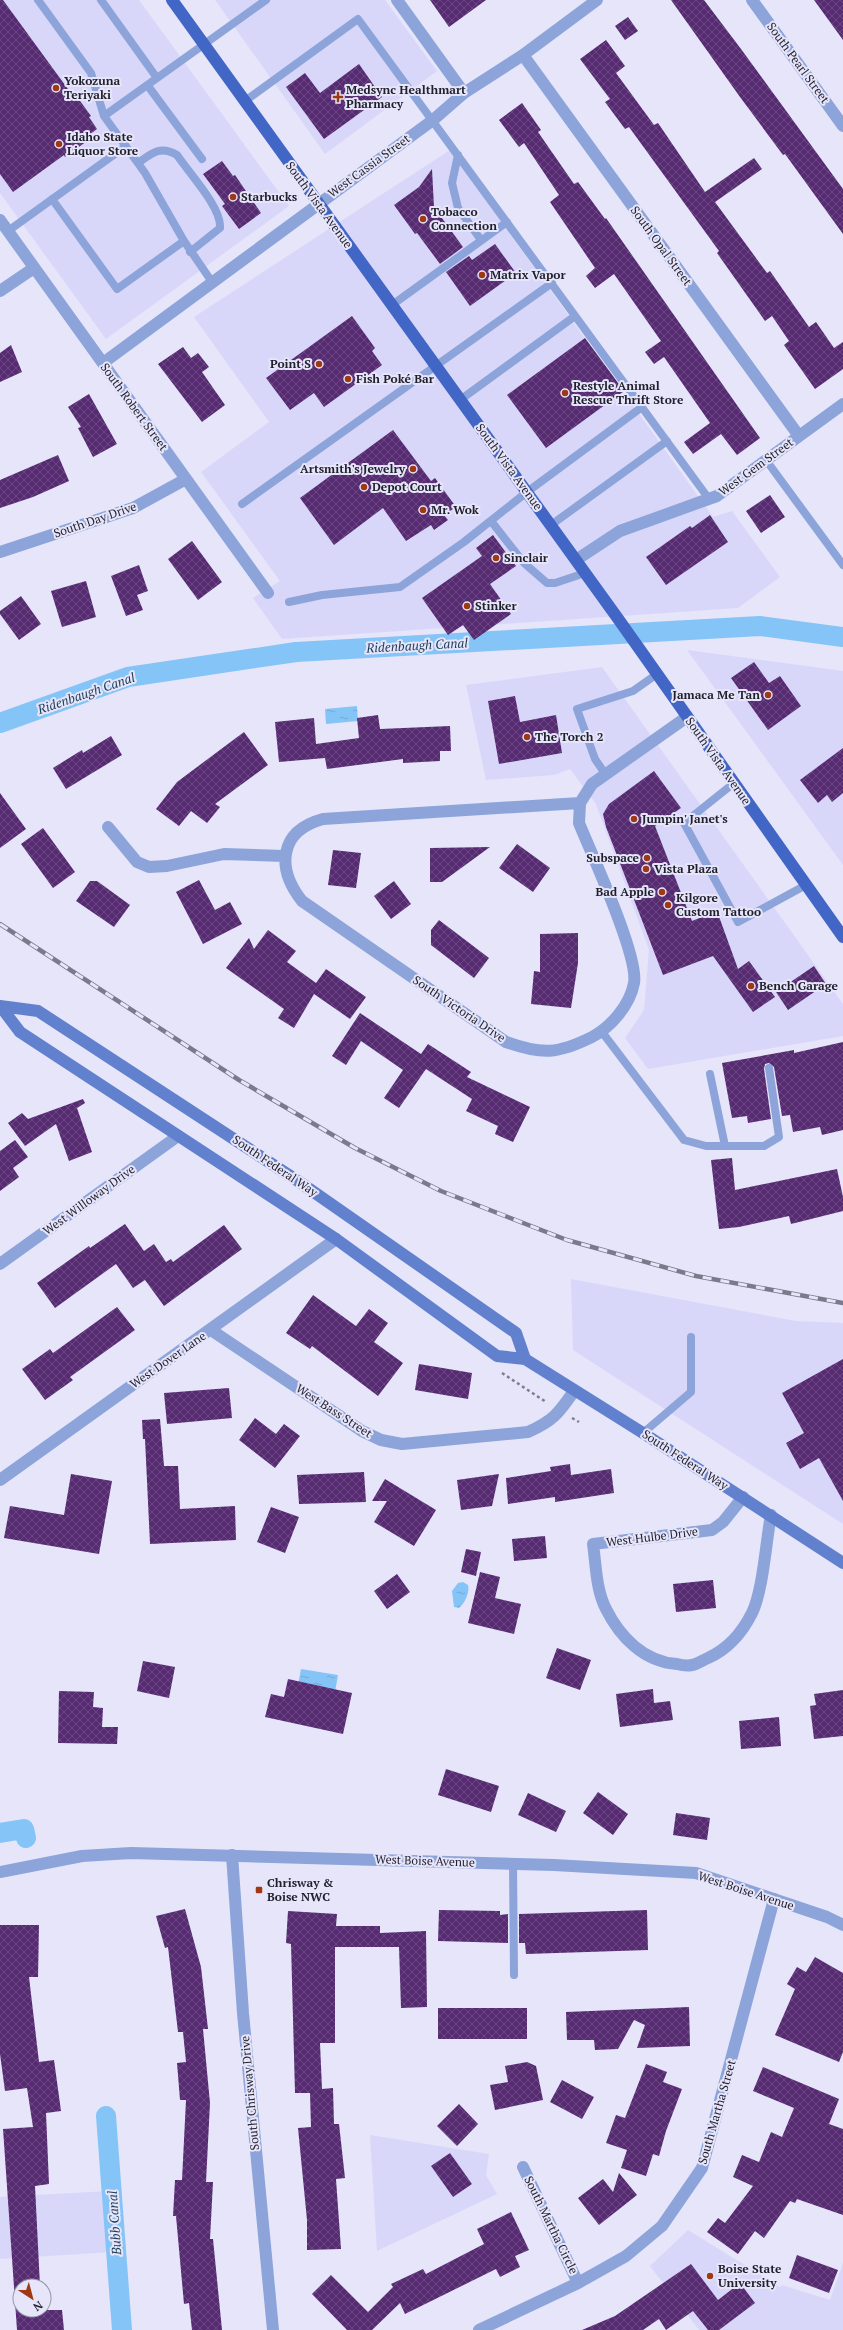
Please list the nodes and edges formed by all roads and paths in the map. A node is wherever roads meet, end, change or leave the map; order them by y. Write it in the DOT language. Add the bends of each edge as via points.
graph roads {
  1 [pos="38,0"];
  2 [pos="101,0"];
  3 [pos="172,0"];
  4 [pos="266,0"];
  5 [pos="397,0"];
  6 [pos="597,0"];
  7 [pos="752,0"];
  8 [pos="204,45"];
  9 [pos="524,55"];
  10 [pos="157,78"];
  11 [pos="148,86"];
  12 [pos="464,93"];
  13 [pos="245,101"];
  14 [pos="104,116"];
  15 [pos="433,120"];
  16 [pos="843,126"];
  17 [pos="126,146"];
  18 [pos="458,155"];
  19 [pos="202,159"];
  20 [pos="138,163"];
  21 [pos="52,199"];
  22 [pos="318,203"];
  23 [pos="0,220"];
  24 [pos="507,222"];
  25 [pos="8,231"];
  26 [pos="481,240"];
  27 [pos="184,241"];
  28 [pos="190,252"];
  29 [pos="34,268"];
  30 [pos="212,282"];
  31 [pos="552,283"];
  32 [pos="0,291"];
  33 [pos="392,306"];
  34 [pos="575,316"];
  35 [pos="103,363"];
  36 [pos="436,367"];
  37 [pos="460,400"];
  38 [pos="843,404"];
  39 [pos="642,407"];
  40 [pos="799,436"];
  41 [pos="667,441"];
  42 [pos="766,460"];
  43 [pos="186,479"];
  44 [pos="527,492"];
  45 [pos="709,499"];
  46 [pos="242,504"];
  47 [pos="491,521"];
  48 [pos="550,525"];
  49 [pos="0,552"];
  50 [pos="576,560"];
  51 [pos="843,565"];
  52 [pos="585,573"];
  53 [pos="268,593"];
  54 [pos="288,602"];
  55 [pos="657,674"];
  56 [pos="687,717"];
  57 [pos="606,775"];
  58 [pos="734,783"];
  59 [pos="580,803"];
  60 [pos="108,827"];
  61 [pos="284,856"];
  62 [pos="806,885"];
  63 [pos="843,937"];
  64 [pos="0,1007"];
  65 [pos="602,1032"];
  66 [pos="769,1068"];
  67 [pos="710,1074"];
  68 [pos="178,1136"];
  69 [pos="725,1146"];
  70 [pos="336,1239"];
  71 [pos="0,1264"];
  72 [pos="211,1330"];
  73 [pos="691,1338"];
  74 [pos="525,1359"];
  75 [pos="574,1391"];
  76 [pos="644,1433"];
  77 [pos="0,1480"];
  78 [pos="743,1497"];
  79 [pos="771,1515"];
  80 [pos="843,1563"];
  81 [pos="232,1855"];
  82 [pos="513,1864"];
  83 [pos="0,1872"];
  84 [pos="774,1899"];
  85 [pos="843,1925"];
  86 [pos="514,1975"];
  87 [pos="523,2167"];
  88 [pos="578,2283"];
  89 [pos="273,2330"];
  90 [pos="479,2330"];
  1 -- 14 [label="lane" via="91,73"];
  2 -- 10 [label="lane"];
  3 -- 8 [label="main road, South Vista Avenue"];
  4 -- 8 [label="lane"];
  5 -- 12 [label="street"];
  6 -- 9 [label="street, West Cassia Street"];
  7 -- 16 [label="street, South Pearl Street"];
  8 -- 10 [label="lane"];
  8 -- 13 [label="main road, South Vista Avenue"];
  9 -- 12 [label="street, West Cassia Street"];
  9 -- 40 [label="street, South Opal Street"];
  10 -- 11 [label="lane"];
  11 -- 14 [label="lane"];
  11 -- 19 [label="lane"];
  12 -- 15 [label="street, West Cassia Street"];
  13 -- 15 [label="lane" via="358,19"];
  13 -- 22 [label="main road, South Vista Avenue"];
  14 -- 17 [label="lane"];
  15 -- 18 [label="lane"];
  15 -- 22 [label="street, West Cassia Street"];
  17 -- 20 [label="lane"];
  17 -- 21 [label="lane"];
  18 -- 24 [label="lane"];
  18 -- 26 [label="lane" via="452,183 458,208"];
  20 -- 27 [label="lane"];
  20 -- 28 [label="lane" via="155,152 168,150 177,155 216,210 221,221 220,228"];
  21 -- 25 [label="lane"];
  21 -- 27 [label="lane" via="117,289"];
  22 -- 30 [label="street, West Cassia Street"];
  22 -- 33 [label="main road, South Vista Avenue"];
  23 -- 25 [label="street, South Robert Street"];
  24 -- 26 [label="lane"];
  24 -- 31 [label="lane"];
  25 -- 29 [label="street, South Robert Street"];
  26 -- 33 [label="lane"];
  27 -- 28 [label="lane"];
  28 -- 30 [label="lane"];
  29 -- 32 [label="street"];
  29 -- 35 [label="street, South Robert Street"];
  30 -- 35 [label="street, West Cassia Street"];
  31 -- 34 [label="lane"];
  31 -- 36 [label="lane"];
  33 -- 36 [label="main road, South Vista Avenue"];
  34 -- 37 [label="lane"];
  34 -- 39 [label="lane"];
  35 -- 43 [label="street, South Robert Street"];
  36 -- 37 [label="main road, South Vista Avenue"];
  36 -- 46 [label="lane"];
  37 -- 44 [label="main road, South Vista Avenue"];
  38 -- 40 [label="street, West Gem Street"];
  39 -- 41 [label="lane"];
  39 -- 44 [label="lane"];
  40 -- 42 [label="street, West Gem Street"];
  41 -- 45 [label="lane"];
  41 -- 48 [label="lane"];
  42 -- 45 [label="street, West Gem Street" via="717,496"];
  42 -- 51 [label="lane"];
  43 -- 49 [label="street, South Day Drive" via="133,508"];
  43 -- 53 [label="street, South Robert Street"];
  44 -- 47 [label="lane"];
  44 -- 48 [label="main road, South Vista Avenue"];
  45 -- 50 [label="street, West Gem Street" via="620,530"];
  47 -- 52 [label="lane" via="524,563 547,583 555,583"];
  47 -- 54 [label="lane" via="400,588"];
  48 -- 50 [label="main road, South Vista Avenue"];
  50 -- 52 [label="main road, South Vista Avenue"];
  52 -- 55 [label="main road, South Vista Avenue"];
  55 -- 56 [label="main road, South Vista Avenue"];
  55 -- 57 [label="lane" via="633,691 577,709 595,759"];
  56 -- 57 [label="street, South Victoria Drive"];
  56 -- 58 [label="main road, South Vista Avenue"];
  57 -- 59 [label="street, South Victoria Drive" via="592,784"];
  58 -- 62 [label="main road, South Vista Avenue"];
  58 -- 62 [label="lane" via="684,823 738,922"];
  59 -- 61 [label="street" via="323,818 308,823 296,832"];
  59 -- 65 [label="street, South Victoria Drive" via="579,823 629,948 634,983 622,1010"];
  60 -- 61 [label="street" via="137,862 149,867 167,866 224,854"];
  61 -- 65 [label="street, South Victoria Drive" via="288,880 302,901 506,1042 532,1051 569,1049"];
  62 -- 63 [label="main road, South Vista Avenue"];
  64 -- 68 [label="main road, South Federal Way" via="20,1032"];
  64 -- 74 [label="main road, South Federal Way" via="38,1011 298,1182 516,1334"];
  65 -- 69 [label="lane" via="684,1140 706,1146"];
  66 -- 69 [label="lane" via="779,1137 764,1146"];
  67 -- 69 [label="lane"];
  68 -- 70 [label="main road, South Federal Way"];
  68 -- 71 [label="street, West Willoway Drive"];
  70 -- 72 [label="street, West Dover Lane"];
  70 -- 74 [label="main road, South Federal Way" via="497,1356"];
  72 -- 75 [label="street, West Bass Street" via="362,1431 381,1440 402,1444 528,1432 544,1425 560,1413"];
  72 -- 77 [label="street, West Dover Lane"];
  73 -- 76 [label="lane" via="692,1392"];
  74 -- 75 [label="main road, South Federal Way"];
  75 -- 76 [label="main road, South Federal Way"];
  76 -- 78 [label="main road, South Federal Way"];
  78 -- 79 [label="main road, South Federal Way"];
  78 -- 79 [label="street, West Hulbe Drive" via="724,1522 712,1530 593,1544 599,1588 605,1608 630,1643 647,1656 663,1664 691,1665 724,1651 741,1632 752,1613 758,1593"];
  79 -- 80 [label="main road, South Federal Way"];
  81 -- 82 [label="street, West Boise Avenue"];
  81 -- 83 [label="street, West Boise Avenue" via="131,1853 82,1856"];
  81 -- 89 [label="street, South Chrisway Drive" via="243,2013"];
  82 -- 84 [label="street, West Boise Avenue" via="696,1874"];
  82 -- 86 [label="lane"];
  84 -- 85 [label="street, West Boise Avenue"];
  84 -- 88 [label="street, South Martha Street" via="702,2168 662,2226 626,2256"];
  87 -- 88 [label="street, South Martha Circle"];
  88 -- 90 [label="street, South Martha Street"];
}
